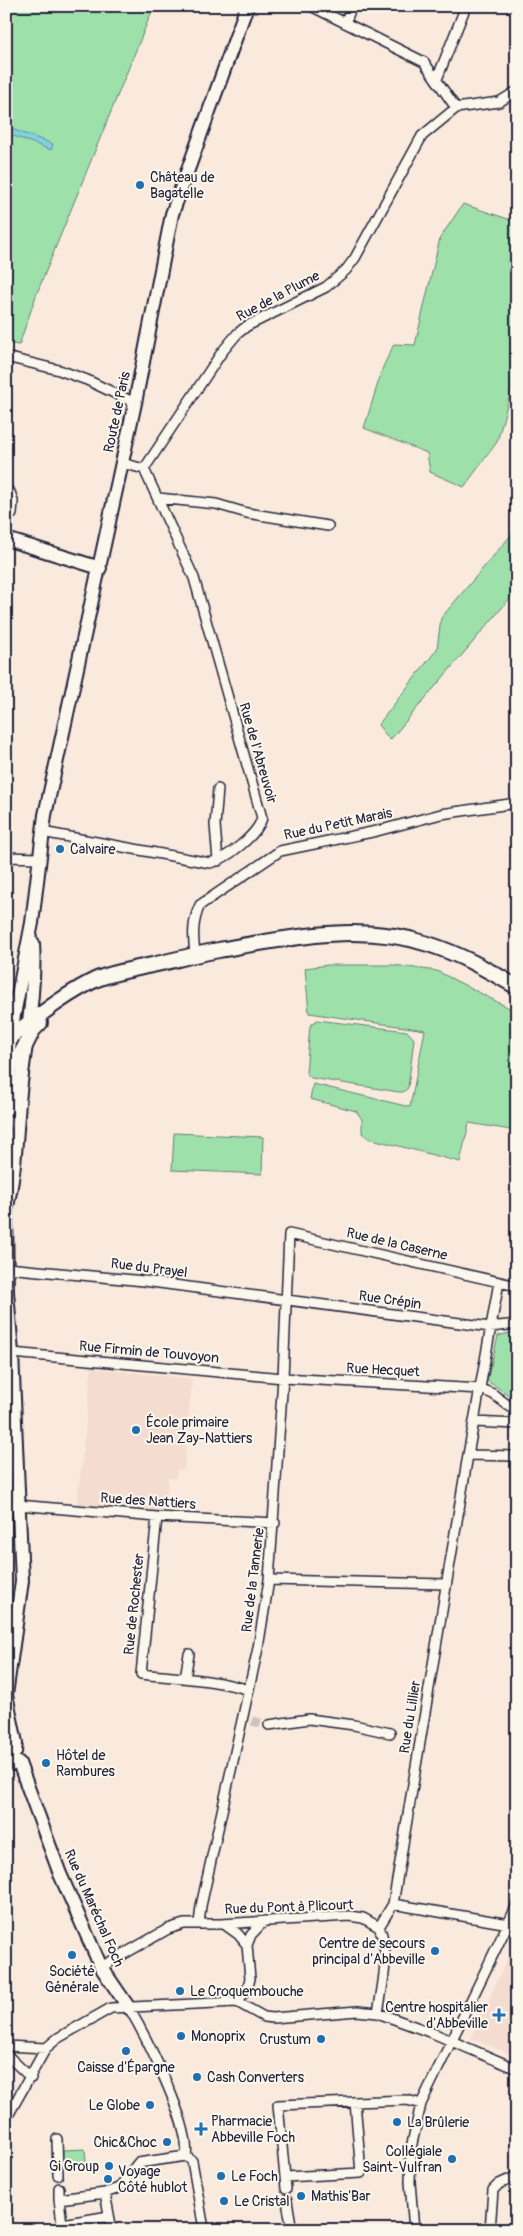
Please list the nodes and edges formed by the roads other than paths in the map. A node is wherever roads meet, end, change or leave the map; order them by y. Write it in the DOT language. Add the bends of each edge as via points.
graph roads {
  1 [pos="247,6"];
  2 [pos="311,6"];
  3 [pos="352,6"];
  4 [pos="466,6"];
  5 [pos="345,23"];
  6 [pos="437,80"];
  7 [pos="517,91"];
  8 [pos="456,108"];
  9 [pos="6,357"];
  10 [pos="135,402"];
  11 [pos="122,463"];
  12 [pos="144,469"];
  13 [pos="6,490"];
  14 [pos="158,498"];
  15 [pos="12,514"];
  16 [pos="328,526"];
  17 [pos="6,538"];
  18 [pos="100,568"];
  19 [pos="218,789"];
  20 [pos="517,803"];
  21 [pos="42,832"];
  22 [pos="6,857"];
  23 [pos="39,858"];
  24 [pos="218,861"];
  25 [pos="32,923"];
  26 [pos="195,954"];
  27 [pos="154,965"];
  28 [pos="517,987"];
  29 [pos="32,1002"];
  30 [pos="49,1009"];
  31 [pos="27,1033"];
  32 [pos="8,1035"];
  33 [pos="8,1066"];
  34 [pos="6,1110"];
  35 [pos="6,1210"];
  36 [pos="289,1234"];
  37 [pos="7,1268"];
  38 [pos="499,1282"];
  39 [pos="517,1286"];
  40 [pos="7,1292"];
  41 [pos="286,1300"];
  42 [pos="517,1324"];
  43 [pos="490,1327"];
  44 [pos="12,1353"];
  45 [pos="283,1378"];
  46 [pos="481,1388"];
  47 [pos="517,1412"];
  48 [pos="474,1422"];
  49 [pos="517,1424"];
  50 [pos="468,1455"];
  51 [pos="517,1456"];
  52 [pos="6,1504"];
  53 [pos="19,1505"];
  54 [pos="157,1517"];
  55 [pos="274,1522"];
  56 [pos="269,1580"];
  57 [pos="446,1584"];
  58 [pos="189,1654"];
  59 [pos="185,1678"];
  60 [pos="249,1690"];
  61 [pos="242,1719"];
  62 [pos="252,1721"];
  63 [pos="269,1725"];
  64 [pos="390,1733"];
  65 [pos="12,1758"];
  66 [pos="393,1904"];
  67 [pos="517,1905"];
  68 [pos="264,1921"];
  69 [pos="199,1924"];
  70 [pos="224,1924"];
  71 [pos="509,1924"];
  72 [pos="379,1927"];
  73 [pos="247,1946"];
  74 [pos="101,1967"];
  75 [pos="237,2002"];
  76 [pos="130,2008"];
  77 [pos="378,2013"];
  78 [pos="452,2042"];
  79 [pos="6,2046"];
  80 [pos="46,2048"];
  81 [pos="6,2054"];
  82 [pos="517,2068"];
  83 [pos="30,2078"];
  84 [pos="355,2102"];
  85 [pos="421,2104"];
  86 [pos="6,2118"];
  87 [pos="57,2139"];
  88 [pos="186,2156"];
  89 [pos="58,2175"];
  90 [pos="517,2176"];
  91 [pos="285,2177"];
  92 [pos="59,2188"];
  93 [pos="286,2188"];
  94 [pos="105,2193"];
  95 [pos="59,2199"];
  96 [pos="287,2201"];
  97 [pos="109,2216"];
  98 [pos="63,2227"];
  99 [pos="112,2230"];
  100 [pos="204,2230"];
  101 [pos="292,2230"];
  102 [pos="414,2230"];
  103 [pos="490,2230"];
  1 -- 10 [label="main road, Route de Paris" via="172,214"];
  2 -- 5 [label="street"];
  3 -- 5 [label="street"];
  4 -- 6 [label="street"];
  5 -- 6 [label="street" via="424,62"];
  6 -- 8 [label="street"];
  7 -- 8 [label="street" via="499,102"];
  8 -- 12 [label="street, Rue de la Plume" via="422,136 346,270 326,287 237,334"];
  9 -- 10 [label="street" via="66,372"];
  10 -- 11 [label="main road, Route de Paris"];
  11 -- 12 [label="street"];
  11 -- 18 [label="main road, Route de Paris"];
  12 -- 14 [label="street, Rue de l'Abreuvoir"];
  13 -- 15 [label="street" via="13,501"];
  14 -- 16 [label="street" via="216,504 247,513"];
  14 -- 24 [label="street, Rue de l'Abreuvoir" via="194,578 262,818 260,825 241,844"];
  17 -- 18 [label="main road"];
  18 -- 21 [label="main road, Route de Paris"];
  19 -- 24 [label="street" via="215,825"];
  20 -- 26 [label="street, Rue du Petit Marais" via="441,814 280,851 200,905 193,933"];
  21 -- 23 [label="main road, Route de Paris"];
  21 -- 24 [label="street" via="210,863"];
  22 -- 23 [label="street"];
  23 -- 25 [label="main road, Route de Paris"];
  25 -- 29 [label="main road, Rue du Maréchal Foch"];
  25 -- 32 [label="main road"];
  26 -- 27 [label="main road"];
  26 -- 28 [label="main road" via="296,937 340,933 384,935 426,943 451,952"];
  27 -- 30 [label="main road" via="110,974"];
  27 -- 31 [label="main road" via="75,1000"];
  29 -- 30 [label="main road"];
  29 -- 31 [label="main road, Rue du Maréchal Foch"];
  30 -- 31 [label="main road"];
  31 -- 32 [label="main road"];
  31 -- 33 [label="main road" via="20,1056"];
  31 -- 35 [label="main road, Rue du Maréchal Foch" via="11,1191"];
  32 -- 33 [label="main road"];
  33 -- 34 [label="main road"];
  35 -- 37 [label="main road, Rue du Maréchal Foch"];
  36 -- 38 [label="street, Rue de la Caserne"];
  36 -- 41 [label="street, Rue de la Tannerie"];
  37 -- 40 [label="main road, Rue du Maréchal Foch"];
  37 -- 41 [label="street, Rue du Prayel" via="144,1281"];
  38 -- 39 [label="street, Rue de la Caserne"];
  38 -- 43 [label="street, Rue du Lillier"];
  40 -- 44 [label="main road, Rue du Maréchal Foch"];
  41 -- 43 [label="street, Rue Crépin"];
  41 -- 45 [label="street, Rue de la Tannerie"];
  42 -- 43 [label="street, Rue Crépin"];
  43 -- 46 [label="street, Rue du Lillier"];
  44 -- 45 [label="street, Rue Firmin de Touvoyon"];
  44 -- 53 [label="main road, Rue du Maréchal Foch"];
  45 -- 46 [label="street, Rue Hecquet"];
  45 -- 55 [label="street, Rue de la Tannerie"];
  46 -- 47 [label="street"];
  46 -- 48 [label="street, Rue du Lillier"];
  48 -- 49 [label="street"];
  48 -- 50 [label="street, Rue du Lillier"];
  50 -- 51 [label="street"];
  50 -- 57 [label="street, Rue du Lillier"];
  52 -- 53 [label="street, Rue des Nattiers"];
  53 -- 54 [label="street, Rue des Nattiers"];
  53 -- 65 [label="main road, Rue du Maréchal Foch" via="22,1581 6,1694 16,1743"];
  54 -- 55 [label="street, Rue des Nattiers"];
  54 -- 59 [label="street, Rue de Rochester" via="141,1674"];
  55 -- 56 [label="street, Rue de la Tannerie"];
  56 -- 57 [label="street"];
  56 -- 60 [label="street, Rue de la Tannerie"];
  57 -- 66 [label="street, Rue du Lillier"];
  58 -- 59 [label="street"];
  59 -- 60 [label="street, Rue de Rochester"];
  60 -- 61 [label="street, Rue de la Tannerie"];
  61 -- 62 [label="street"];
  61 -- 69 [label="street, Rue de la Tannerie"];
  63 -- 64 [label="street" via="309,1719"];
  65 -- 74 [label="main road, Rue du Maréchal Foch"];
  66 -- 71 [label="street"];
  66 -- 72 [label="street, Rue du Lillier"];
  67 -- 71 [label="street"];
  68 -- 70 [label="street, Rue du Pont à Plicourt"];
  68 -- 72 [label="street, Rue du Pont à Plicourt" via="349,1916 362,1918"];
  68 -- 73 [label="street" via="251,1935"];
  69 -- 70 [label="street, Rue du Pont à Plicourt"];
  69 -- 74 [label="street, Rue du Pont à Plicourt" via="168,1929"];
  70 -- 73 [label="street"];
  71 -- 78 [label="street"];
  72 -- 77 [label="street" via="385,1955"];
  73 -- 75 [label="street" via="250,1980 248,1989"];
  74 -- 76 [label="main road, Rue du Maréchal Foch"];
  75 -- 76 [label="street"];
  75 -- 77 [label="street" via="264,2017 273,2018 357,2011"];
  76 -- 80 [label="street" via="111,2008"];
  76 -- 88 [label="street, Rue du Maréchal Foch" via="173,2101 186,2142"];
  77 -- 78 [label="street"];
  78 -- 82 [label="street"];
  78 -- 85 [label="street"];
  79 -- 80 [label="street"];
  80 -- 83 [label="street"];
  81 -- 83 [label="street"];
  83 -- 86 [label="street"];
  84 -- 85 [label="street" via="407,2100"];
  84 -- 91 [label="street" via="361,2173"];
  84 -- 91 [label="street" via="278,2105"];
  85 -- 102 [label="street" via="411,2148"];
  87 -- 89 [label="street"];
  88 -- 94 [label="street" via="138,2163 119,2188"];
  88 -- 100 [label="street, Rue du Maréchal Foch" via="192,2161"];
  90 -- 103 [label="street" via="495,2186"];
  91 -- 93 [label="street"];
  92 -- 95 [label="street"];
  94 -- 95 [label="street"];
  94 -- 97 [label="street"];
  95 -- 98 [label="street"];
  96 -- 101 [label="street"];
  97 -- 98 [label="street"];
  97 -- 99 [label="street"];
}
